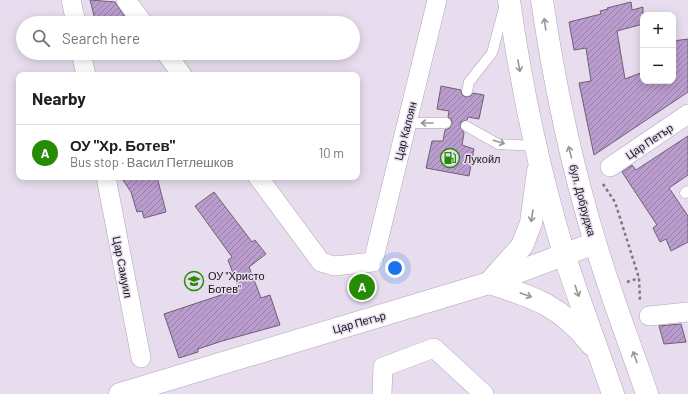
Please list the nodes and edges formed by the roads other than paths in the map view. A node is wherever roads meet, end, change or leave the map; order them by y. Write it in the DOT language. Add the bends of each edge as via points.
graph roads {
  1 [pos="71,0"];
  2 [pos="126,0"];
  3 [pos="437,0"];
  4 [pos="508,0"];
  5 [pos="542,0"];
  6 [pos="74,16"];
  7 [pos="138,16"];
  8 [pos="83,60"];
  9 [pos="171,60"];
  10 [pos="85,72"];
  11 [pos="180,72"];
  12 [pos="467,91"];
  13 [pos="688,114"];
  14 [pos="407,123"];
  15 [pos="446,123"];
  16 [pos="466,126"];
  17 [pos="537,155"];
  18 [pos="606,174"];
  19 [pos="107,180"];
  20 [pos="260,180"];
  21 [pos="595,243"];
  22 [pos="564,254"];
  23 [pos="489,283"];
  24 [pos="688,312"];
  25 [pos="645,313"];
  26 [pos="600,355"];
  27 [pos="141,358"];
  28 [pos="120,394"];
  29 [pos="382,394"];
  30 [pos="484,394"];
  31 [pos="613,394"];
  32 [pos="647,394"];
  1 -- 6 [label="street"];
  2 -- 7 [label="street"];
  3 -- 14 [label="street, Цар Калоян"];
  4 -- 12 [label="lane" via="492,53 469,82"];
  4 -- 17 [label="main road, one-way"];
  21 -- 5 [label="main road, бул. Добруджа, one-way" via="562,117"];
  8 -- 10 [label="street"];
  9 -- 11 [label="street"];
  13 -- 18 [label="street, Цар Петър"];
  15 -- 14 [label="lane, one-way"];
  14 -- 20 [label="street, Цар Калоян" via="372,262 334,266 321,262"];
  16 -- 17 [label="lane, one-way" via="498,144"];
  17 -- 22 [label="main road"];
  17 -- 23 [label="main road, one-way" via="531,223 522,246"];
  19 -- 27 [label="street, Цар Самуил"];
  21 -- 22 [label="main road, Цар Петър"];
  32 -- 21 [label="main road, бул. Добруджа, one-way"];
  22 -- 23 [label="main road, Цар Петър"];
  22 -- 26 [label="main road, one-way"];
  23 -- 26 [label="main road, one-way" via="530,296 562,314"];
  23 -- 28 [label="main road, Цар Петър"];
  24 -- 25 [label="street"];
  26 -- 31 [label="main road"];
  29 -- 30 [label="street" via="383,367 434,348"];
}
